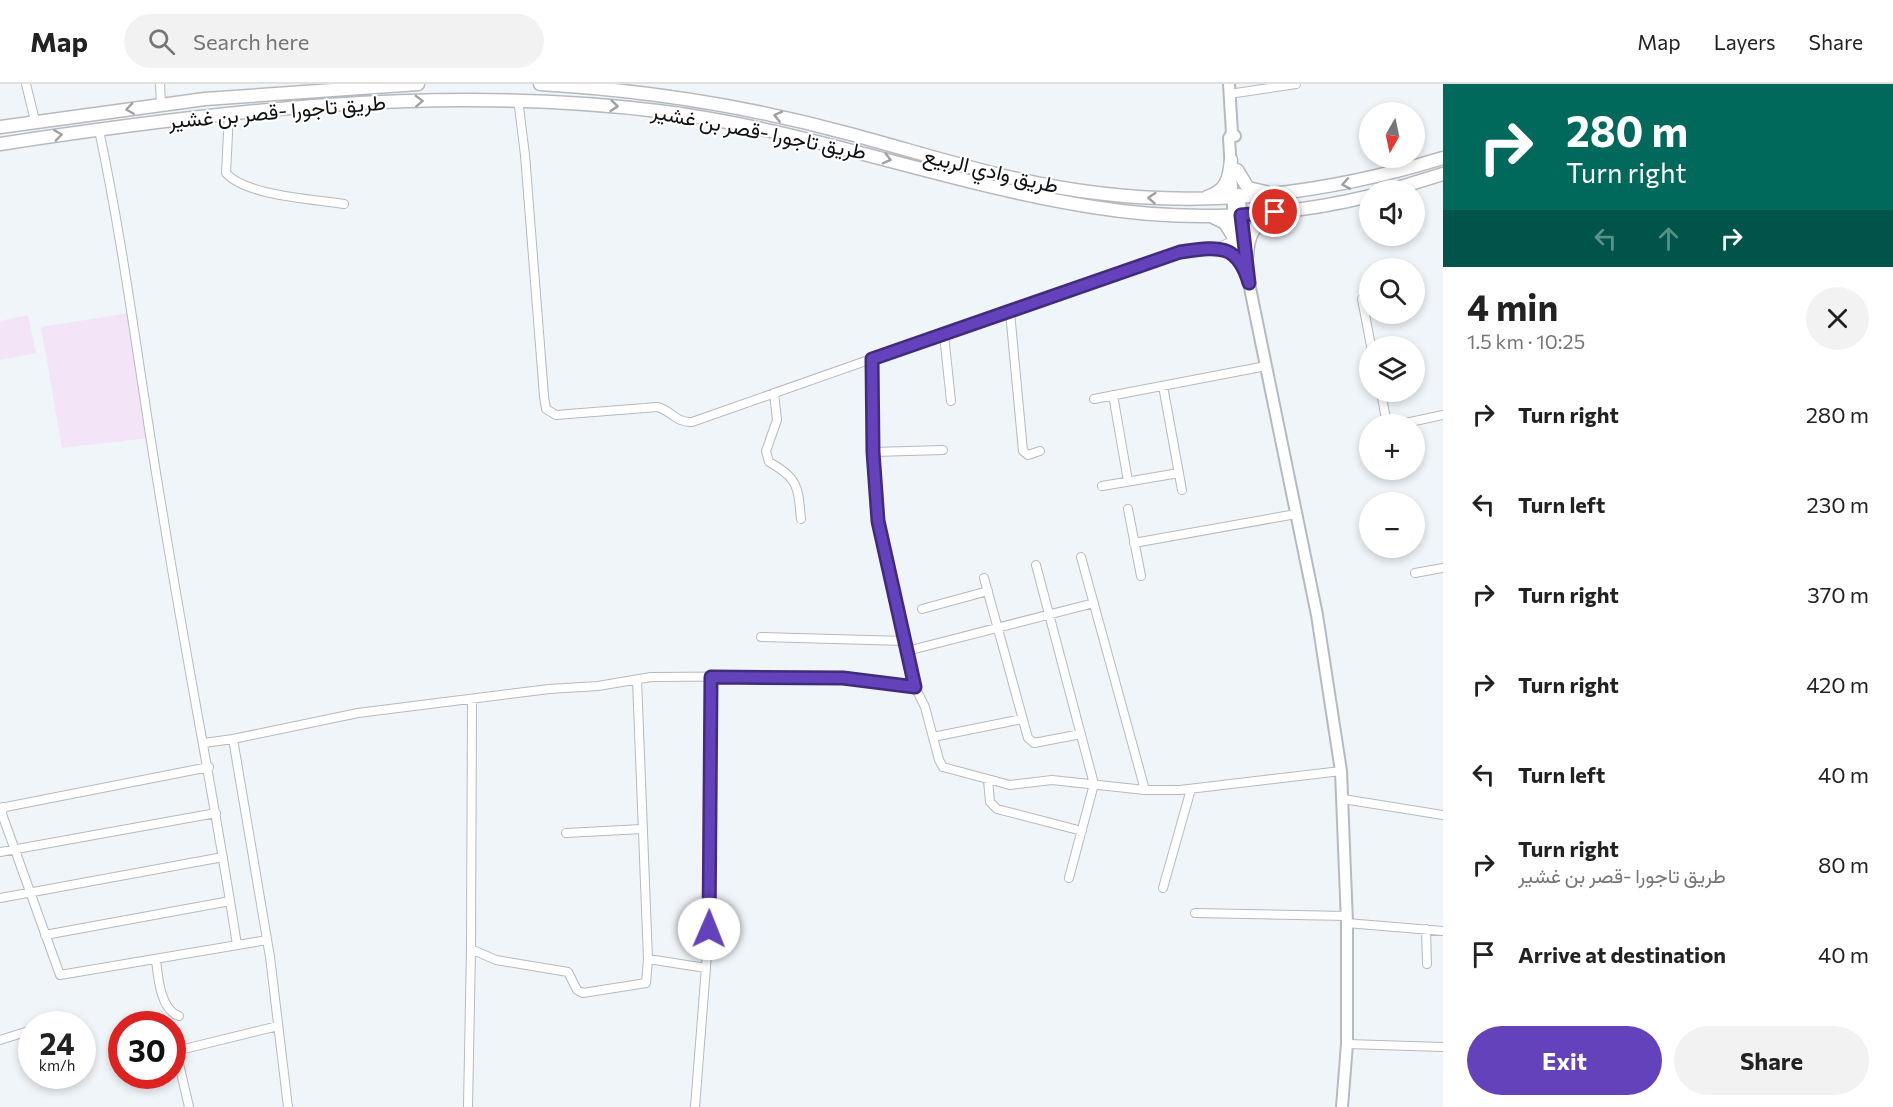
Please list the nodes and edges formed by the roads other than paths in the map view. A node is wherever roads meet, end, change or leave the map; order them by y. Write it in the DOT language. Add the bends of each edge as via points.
graph roads {
  1 [pos="26,84"];
  2 [pos="160,84"];
  3 [pos="418,84"];
  4 [pos="540,84"];
  5 [pos="1296,84"];
  6 [pos="1229,89"];
  7 [pos="518,99"];
  8 [pos="161,104"];
  9 [pos="229,114"];
  10 [pos="35,121"];
  11 [pos="0,127"];
  12 [pos="99,130"];
  13 [pos="0,144"];
  14 [pos="1443,158"];
  15 [pos="1234,165"];
  16 [pos="1443,174"];
  17 [pos="1424,180"];
  18 [pos="1288,194"];
  19 [pos="1359,198"];
  20 [pos="1236,199"];
  21 [pos="1197,200"];
  22 [pos="344,204"];
  23 [pos="1293,211"];
  24 [pos="1203,215"];
  25 [pos="1237,215"];
  26 [pos="1235,239"];
  27 [pos="1213,248"];
  28 [pos="1244,259"];
  29 [pos="1010,312"];
  30 [pos="944,335"];
  31 [pos="872,359"];
  32 [pos="1266,366"];
  33 [pos="1163,386"];
  34 [pos="774,393"];
  35 [pos="1113,395"];
  36 [pos="1094,399"];
  37 [pos="951,400"];
  38 [pos="1443,415"];
  39 [pos="1425,419"];
  40 [pos="943,450"];
  41 [pos="1040,451"];
  42 [pos="873,452"];
  43 [pos="1179,473"];
  44 [pos="1128,481"];
  45 [pos="1102,486"];
  46 [pos="1182,490"];
  47 [pos="1128,508"];
  48 [pos="1296,514"];
  49 [pos="801,519"];
  50 [pos="1134,543"];
  51 [pos="1081,557"];
  52 [pos="1036,564"];
  53 [pos="1443,568"];
  54 [pos="1415,573"];
  55 [pos="1141,576"];
  56 [pos="984,578"];
  57 [pos="988,591"];
  58 [pos="1094,603"];
  59 [pos="922,609"];
  60 [pos="1050,615"];
  61 [pos="999,628"];
  62 [pos="761,637"];
  63 [pos="905,642"];
  64 [pos="907,651"];
  65 [pos="711,677"];
  66 [pos="637,680"];
  67 [pos="915,687"];
  68 [pos="472,699"];
  69 [pos="1022,718"];
  70 [pos="1081,734"];
  71 [pos="933,737"];
  72 [pos="233,739"];
  73 [pos="204,743"];
  74 [pos="209,767"];
  75 [pos="1341,771"];
  76 [pos="988,780"];
  77 [pos="1094,784"];
  78 [pos="1144,789"];
  79 [pos="1191,789"];
  80 [pos="1343,799"];
  81 [pos="1,808"];
  82 [pos="216,813"];
  83 [pos="1443,815"];
  84 [pos="642,829"];
  85 [pos="1082,831"];
  86 [pos="566,833"];
  87 [pos="15,850"];
  88 [pos="0,852"];
  89 [pos="223,857"];
  90 [pos="1069,879"];
  91 [pos="1163,888"];
  92 [pos="30,893"];
  93 [pos="0,898"];
  94 [pos="230,901"];
  95 [pos="1195,913"];
  96 [pos="1347,920"];
  97 [pos="1426,928"];
  98 [pos="1443,931"];
  99 [pos="45,935"];
  100 [pos="267,940"];
  101 [pos="237,945"];
  102 [pos="471,950"];
  103 [pos="648,958"];
  104 [pos="156,960"];
  105 [pos="1427,964"];
  106 [pos="706,968"];
  107 [pos="172,1011"];
  108 [pos="278,1026"];
  109 [pos="18,1034"];
  110 [pos="0,1040"];
  111 [pos="1347,1044"];
  112 [pos="1443,1047"];
  113 [pos="189,1107"];
  114 [pos="288,1107"];
  115 [pos="468,1107"];
  116 [pos="695,1107"];
  117 [pos="1342,1107"];
  1 -- 10 [label="street"];
  2 -- 8 [label="street"];
  3 -- 8 [label="highway"];
  21 -- 4 [label="highway, طريق وادي الربيع, one-way" via="1076,190 1004,177 737,107 640,92"];
  5 -- 6 [label="street"];
  6 -- 15 [label="main road" via="1232,133 1236,138"];
  9 -- 7 [label="highway, طريق تاجورا -قصر بن غشير, one-way" via="386,102"];
  7 -- 24 [label="highway, طريق تاجورا -قصر بن غشير, one-way" via="715,119 1095,208"];
  7 -- 34 [label="street" via="546,409 556,415 657,407 684,422"];
  8 -- 10 [label="highway, one-way"];
  9 -- 12 [label="highway, طريق تاجورا -قصر بن غشير"];
  9 -- 22 [label="street" via="226,173 231,179 257,189"];
  10 -- 11 [label="highway"];
  13 -- 12 [label="highway, طريق تاجورا -قصر بن غشير, one-way"];
  12 -- 73 [label="street"];
  14 -- 18 [label="highway, طريق وادي الربيع, one-way" via="1393,174"];
  15 -- 18 [label="highway" via="1243,183 1252,190"];
  15 -- 20 [label="main road"];
  15 -- 21 [label="highway" via="1223,190"];
  16 -- 17 [label="highway"];
  18 -- 20 [label="highway, طريق وادي الربيع"];
  19 -- 23 [label="highway, طريق تاجورا -قصر بن غشير"];
  20 -- 21 [label="highway, طريق وادي الربيع"];
  20 -- 25 [label="main road"];
  23 -- 25 [label="highway, طريق تاجورا -قصر بن غشير"];
  23 -- 28 [label="highway" via="1257,225 1249,237"];
  24 -- 25 [label="highway, طريق تاجورا -قصر بن غشير"];
  24 -- 26 [label="highway" via="1225,223"];
  25 -- 26 [label="main road"];
  25 -- 28 [label="main road"];
  26 -- 27 [label="street"];
  26 -- 28 [label="main road"];
  27 -- 28 [label="street"];
  27 -- 29 [label="street" via="1156,259"];
  28 -- 32 [label="main road"];
  29 -- 30 [label="street"];
  29 -- 41 [label="street" via="1023,451 1028,455"];
  30 -- 31 [label="street"];
  30 -- 37 [label="street"];
  31 -- 34 [label="street"];
  31 -- 42 [label="street"];
  32 -- 33 [label="street"];
  32 -- 48 [label="main road"];
  33 -- 35 [label="street"];
  33 -- 43 [label="street"];
  34 -- 49 [label="street" via="777,420 766,451 769,462 792,476 798,489"];
  35 -- 36 [label="street"];
  35 -- 44 [label="street"];
  38 -- 39 [label="street"];
  40 -- 42 [label="street"];
  42 -- 63 [label="street" via="878,521"];
  43 -- 44 [label="street"];
  43 -- 46 [label="street"];
  44 -- 45 [label="street"];
  47 -- 50 [label="street"];
  48 -- 50 [label="street"];
  48 -- 75 [label="main road" via="1332,702"];
  50 -- 55 [label="street"];
  51 -- 58 [label="street"];
  52 -- 60 [label="street"];
  53 -- 54 [label="street"];
  56 -- 57 [label="street"];
  57 -- 59 [label="street"];
  57 -- 61 [label="street"];
  58 -- 60 [label="street"];
  58 -- 78 [label="street"];
  60 -- 61 [label="street"];
  60 -- 70 [label="street"];
  61 -- 64 [label="street"];
  61 -- 69 [label="street"];
  62 -- 63 [label="street"];
  63 -- 64 [label="street"];
  64 -- 67 [label="street"];
  65 -- 66 [label="street"];
  65 -- 67 [label="street" via="843,678"];
  65 -- 106 [label="street"];
  66 -- 68 [label="street"];
  66 -- 84 [label="street"];
  67 -- 71 [label="street" via="926,707"];
  68 -- 72 [label="street" via="358,713"];
  68 -- 102 [label="street"];
  69 -- 70 [label="street" via="1028,738 1034,743"];
  69 -- 71 [label="street"];
  70 -- 77 [label="street"];
  71 -- 76 [label="street" via="943,767"];
  72 -- 73 [label="street"];
  72 -- 100 [label="street"];
  73 -- 74 [label="street"];
  74 -- 81 [label="street"];
  74 -- 82 [label="street"];
  75 -- 79 [label="street"];
  75 -- 80 [label="main road"];
  76 -- 77 [label="street" via="1010,785 1052,780"];
  76 -- 85 [label="street" via="990,802 997,809"];
  77 -- 78 [label="street"];
  77 -- 85 [label="street"];
  78 -- 79 [label="street"];
  79 -- 91 [label="street"];
  80 -- 83 [label="street"];
  80 -- 96 [label="main road"];
  81 -- 87 [label="street"];
  82 -- 87 [label="street"];
  82 -- 89 [label="street"];
  84 -- 86 [label="street"];
  84 -- 103 [label="street"];
  85 -- 90 [label="street"];
  87 -- 88 [label="street"];
  87 -- 92 [label="street"];
  89 -- 92 [label="street"];
  89 -- 94 [label="street"];
  92 -- 93 [label="street"];
  92 -- 99 [label="street"];
  94 -- 99 [label="street"];
  94 -- 101 [label="street"];
  95 -- 96 [label="street"];
  96 -- 97 [label="street"];
  96 -- 111 [label="main road"];
  97 -- 98 [label="street"];
  97 -- 105 [label="street"];
  99 -- 104 [label="street" via="60,975"];
  100 -- 101 [label="street"];
  100 -- 108 [label="street"];
  101 -- 104 [label="street"];
  102 -- 103 [label="street" via="496,960 568,972 577,990 583,993 646,983"];
  102 -- 115 [label="street"];
  103 -- 106 [label="street"];
  104 -- 107 [label="street" via="159,982"];
  106 -- 116 [label="street"];
  108 -- 113 [label="street" via="176,1051"];
  108 -- 114 [label="street"];
  109 -- 110 [label="street"];
  111 -- 112 [label="street"];
  111 -- 117 [label="main road"];
}
